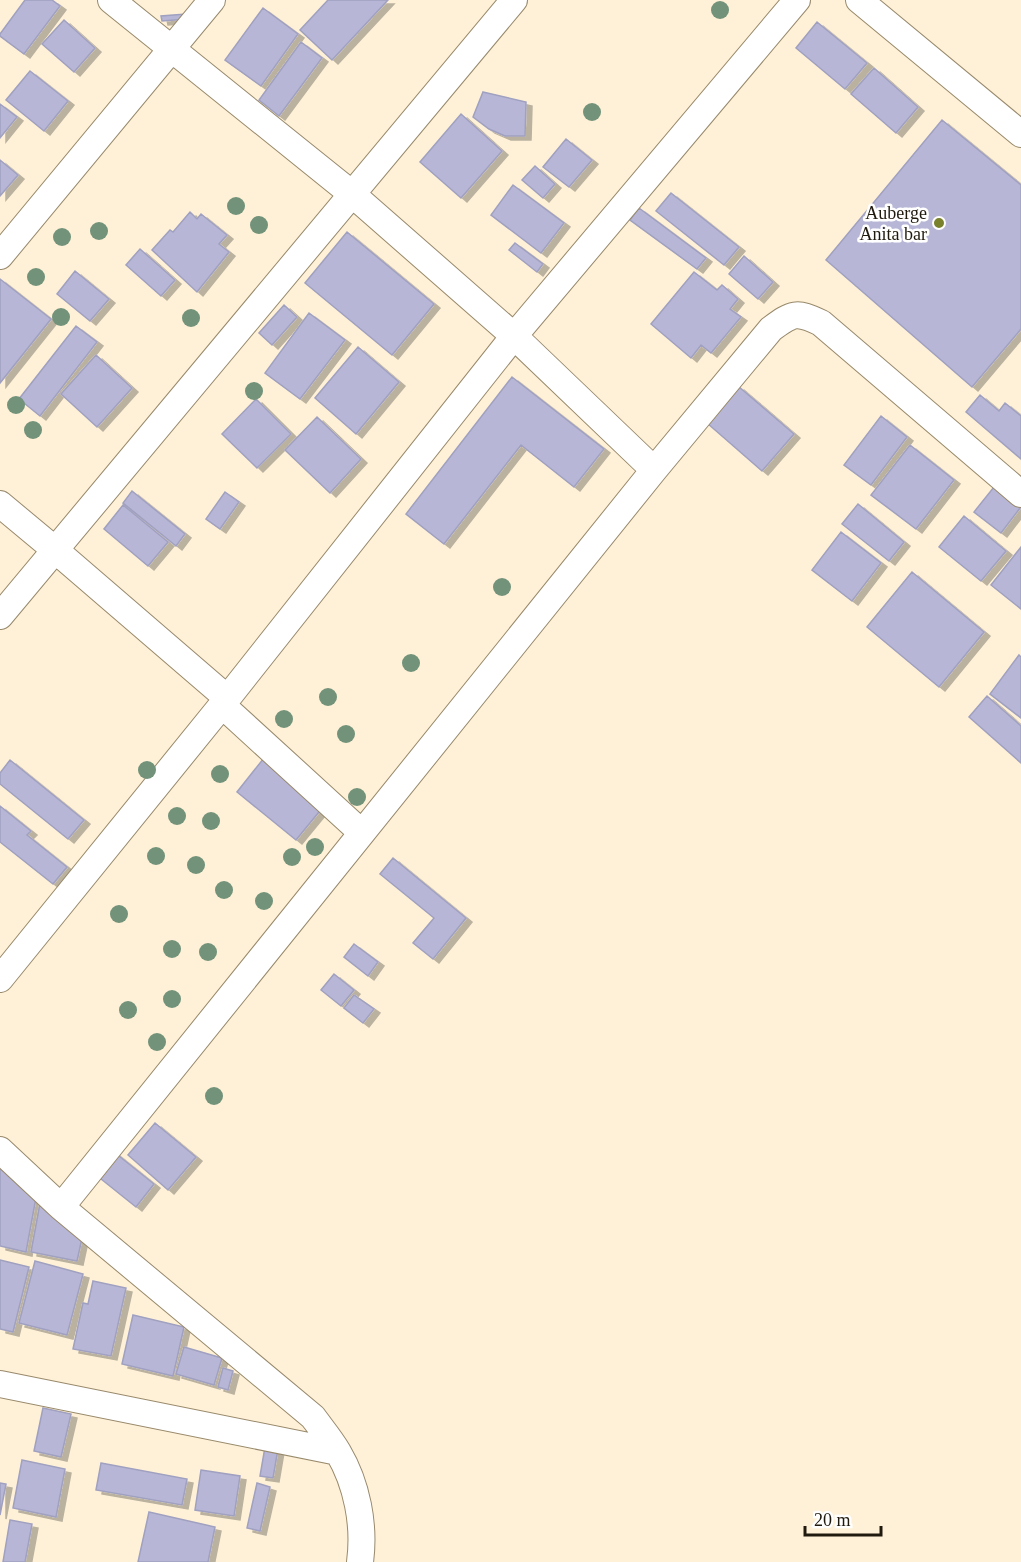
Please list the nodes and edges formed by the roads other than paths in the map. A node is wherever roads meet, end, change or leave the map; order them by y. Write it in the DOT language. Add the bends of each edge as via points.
graph roads {
  1 [pos="111,0"];
  2 [pos="212,0"];
  3 [pos="514,0"];
  4 [pos="797,0"];
  5 [pos="859,0"];
  6 [pos="172,48"];
  7 [pos="1021,134"];
  8 [pos="352,194"];
  9 [pos="0,256"];
  10 [pos="514,336"];
  11 [pos="654,470"];
  12 [pos="1021,494"];
  13 [pos="0,504"];
  14 [pos="54,549"];
  15 [pos="0,616"];
  16 [pos="224,701"];
  17 [pos="362,832"];
  18 [pos="0,979"];
  19 [pos="0,1150"];
  20 [pos="61,1207"];
  21 [pos="0,1384"];
  22 [pos="338,1452"];
  23 [pos="360,1562"];
  1 -- 6 [label="street"];
  2 -- 6 [label="street"];
  3 -- 8 [label="street"];
  4 -- 10 [label="street"];
  5 -- 7 [label="street"];
  6 -- 8 [label="street"];
  6 -- 9 [label="street"];
  8 -- 10 [label="street"];
  8 -- 14 [label="street"];
  10 -- 11 [label="street"];
  10 -- 16 [label="street"];
  11 -- 12 [label="street" via="771,330 786,318 803,315 821,323"];
  11 -- 17 [label="street"];
  13 -- 14 [label="street"];
  14 -- 15 [label="street"];
  14 -- 16 [label="street"];
  16 -- 17 [label="street"];
  16 -- 18 [label="street"];
  17 -- 20 [label="street"];
  19 -- 20 [label="street"];
  20 -- 22 [label="street" via="313,1417"];
  21 -- 22 [label="street"];
  22 -- 23 [label="street" via="352,1481 361,1516"];
}
